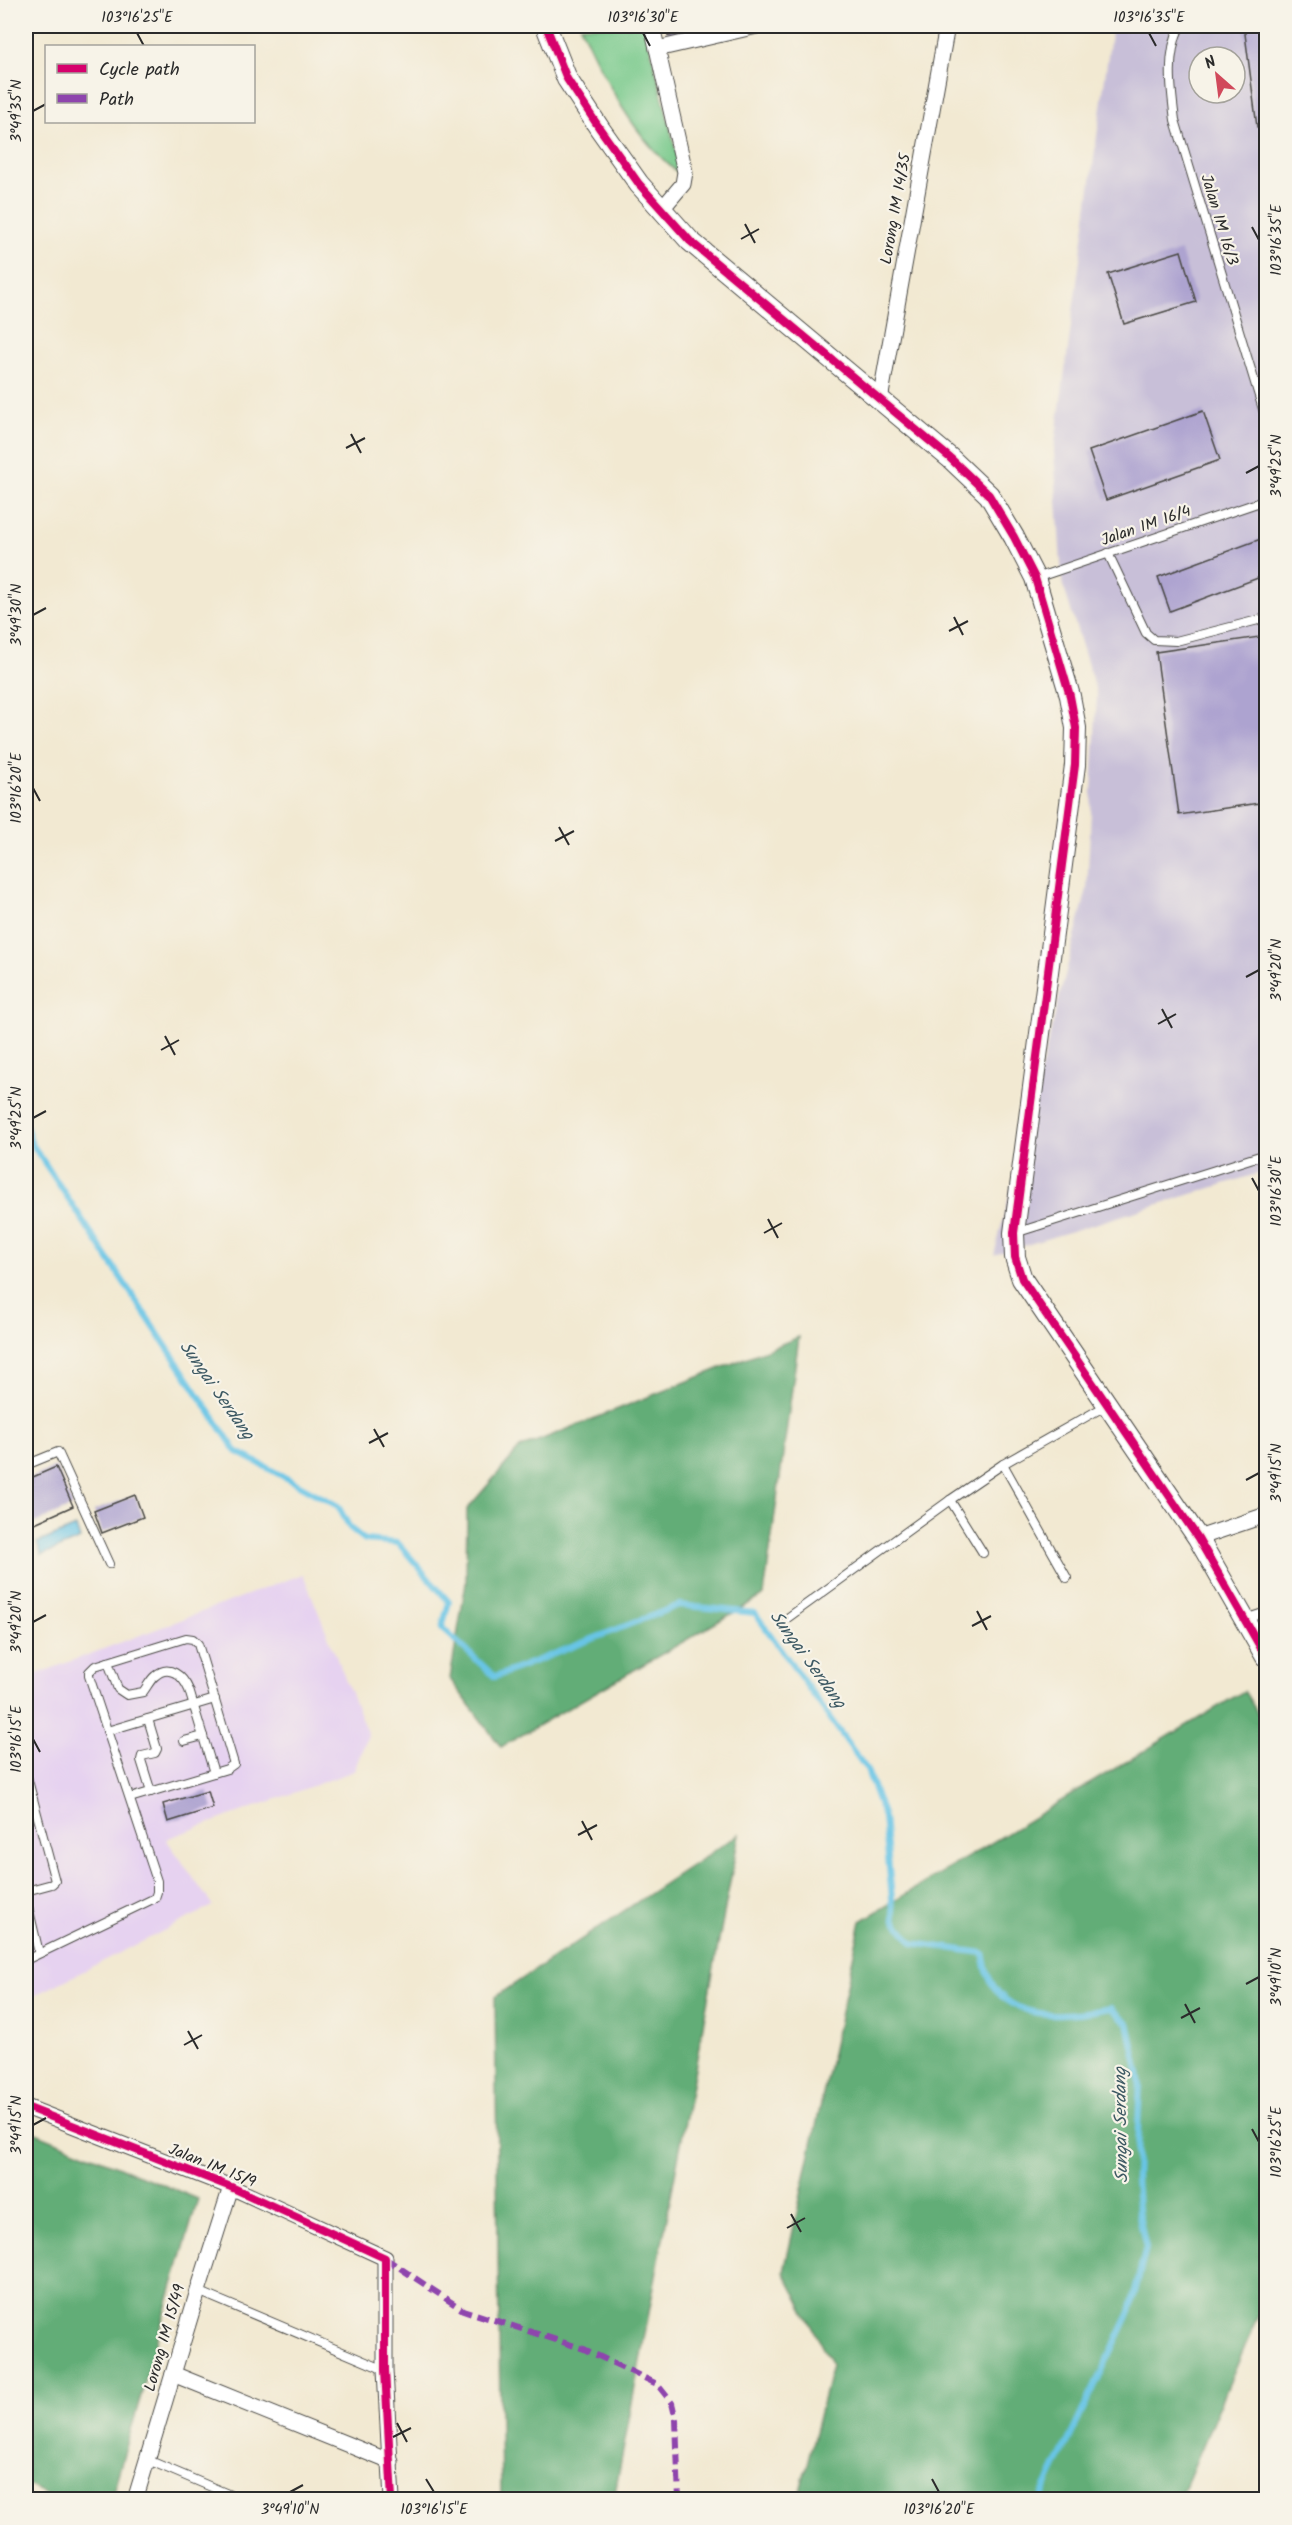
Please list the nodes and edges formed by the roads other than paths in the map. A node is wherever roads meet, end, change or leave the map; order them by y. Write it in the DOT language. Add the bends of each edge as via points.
graph roads {
  1 [pos="546,26"];
  2 [pos="652,26"];
  3 [pos="757,26"];
  4 [pos="947,26"];
  5 [pos="1180,26"];
  6 [pos="657,49"];
  7 [pos="661,210"];
  8 [pos="880,400"];
  9 [pos="1266,419"];
  10 [pos="1266,500"];
  11 [pos="1108,553"];
  12 [pos="1035,578"];
  13 [pos="1266,618"];
  14 [pos="1266,1154"];
  15 [pos="1014,1233"];
  16 [pos="1108,1404"];
  17 [pos="1004,1464"];
  18 [pos="26,1465"];
  19 [pos="950,1500"];
  20 [pos="1266,1515"];
  21 [pos="1198,1538"];
  22 [pos="982,1553"];
  23 [pos="110,1564"];
  24 [pos="1067,1578"];
  25 [pos="1266,1612"];
  26 [pos="1245,1618"];
  27 [pos="786,1619"];
  28 [pos="1266,1657"];
  29 [pos="108,1662"];
  30 [pos="215,1699"];
  31 [pos="193,1706"];
  32 [pos="148,1719"];
  33 [pos="107,1731"];
  34 [pos="203,1736"];
  35 [pos="184,1741"];
  36 [pos="26,1773"];
  37 [pos="214,1773"];
  38 [pos="151,1792"];
  39 [pos="130,1798"];
  40 [pos="26,1891"];
  41 [pos="26,1899"];
  42 [pos="39,1953"];
  43 [pos="26,1960"];
  44 [pos="26,2107"];
  45 [pos="231,2187"];
  46 [pos="198,2291"];
  47 [pos="385,2370"];
  48 [pos="173,2374"];
  49 [pos="148,2460"];
  50 [pos="391,2462"];
  51 [pos="135,2499"];
  52 [pos="242,2499"];
  53 [pos="392,2499"];
  1 -- 7 [label="street" via="567,79"];
  2 -- 6 [label="street"];
  3 -- 6 [label="street"];
  4 -- 8 [label="street, Lorong IM 14/35"];
  5 -- 9 [label="lane, Jalan IM 16/3" via="1170,77 1175,120"];
  6 -- 7 [label="street" via="686,172 683,184"];
  7 -- 8 [label="street" via="690,241"];
  8 -- 12 [label="street" via="989,495"];
  10 -- 11 [label="lane, Jalan IM 16/4"];
  11 -- 12 [label="lane, Jalan IM 16/4"];
  11 -- 13 [label="lane" via="1146,633 1154,640 1176,641"];
  12 -- 15 [label="street" via="1076,728"];
  14 -- 15 [label="lane"];
  15 -- 16 [label="street" via="1015,1257 1022,1279"];
  16 -- 17 [label="lane"];
  16 -- 21 [label="street"];
  17 -- 19 [label="lane"];
  17 -- 24 [label="lane"];
  18 -- 23 [label="lane" via="58,1452"];
  19 -- 22 [label="lane"];
  19 -- 27 [label="lane"];
  20 -- 21 [label="street"];
  21 -- 26 [label="street"];
  25 -- 26 [label="lane"];
  26 -- 28 [label="street"];
  29 -- 30 [label="lane" via="193,1639"];
  29 -- 31 [label="lane" via="118,1689 127,1695 143,1692 162,1672 178,1674"];
  29 -- 33 [label="lane" via="91,1669 89,1676"];
  30 -- 31 [label="lane"];
  30 -- 37 [label="lane" via="234,1760 231,1767"];
  31 -- 32 [label="lane"];
  31 -- 34 [label="lane"];
  32 -- 33 [label="lane"];
  32 -- 38 [label="lane" via="157,1749 141,1760"];
  33 -- 39 [label="lane"];
  34 -- 35 [label="lane"];
  34 -- 37 [label="lane"];
  36 -- 40 [label="lane" via="54,1881"];
  37 -- 38 [label="lane"];
  38 -- 39 [label="lane"];
  39 -- 42 [label="lane" via="156,1881 155,1898"];
  41 -- 42 [label="lane"];
  42 -- 43 [label="lane"];
  44 -- 45 [label="street, Jalan IM 15/9"];
  45 -- 46 [label="street, Lorong IM 15/49"];
  45 -- 47 [label="street, Jalan IM 15/9" via="385,2258"];
  46 -- 47 [label="lane"];
  46 -- 48 [label="street, Lorong IM 15/49"];
  47 -- 50 [label="street"];
  48 -- 49 [label="street, Lorong IM 15/49"];
  48 -- 50 [label="street"];
  49 -- 51 [label="street, Lorong IM 15/49"];
  49 -- 52 [label="lane"];
  50 -- 53 [label="street"];
}
